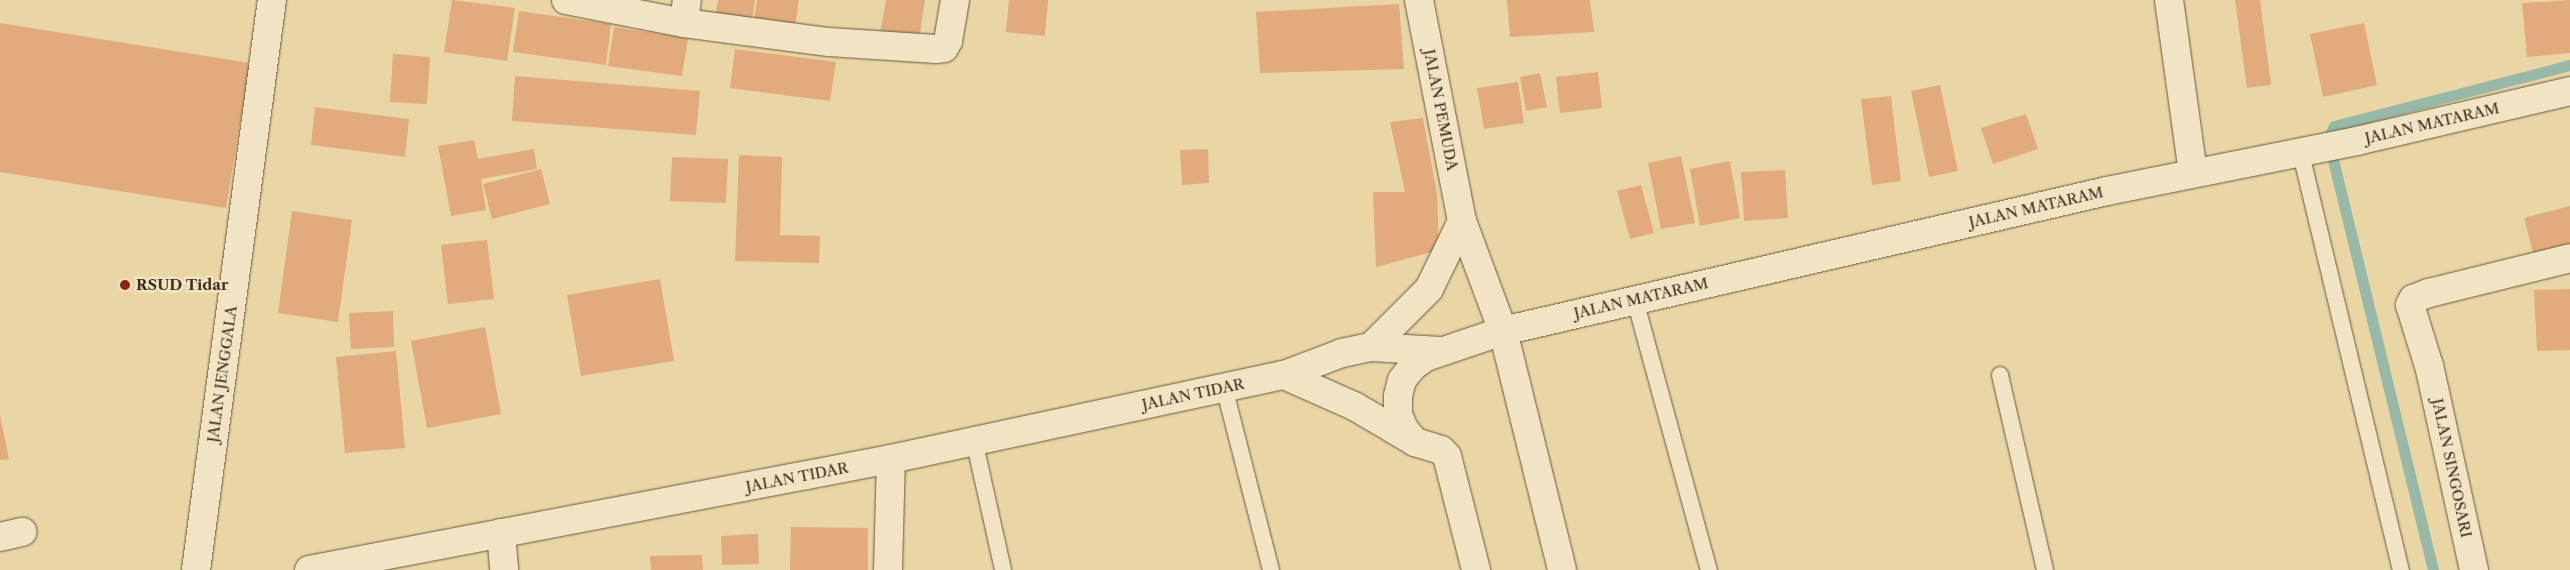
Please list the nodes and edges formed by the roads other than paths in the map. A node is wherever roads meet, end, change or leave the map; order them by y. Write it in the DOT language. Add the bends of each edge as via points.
graph roads {
  1 [pos="272,0"];
  2 [pos="566,0"];
  3 [pos="956,0"];
  4 [pos="1419,0"];
  5 [pos="2168,0"];
  6 [pos="686,11"];
  7 [pos="2570,91"];
  8 [pos="2308,149"];
  9 [pos="2193,172"];
  10 [pos="1462,221"];
  11 [pos="2570,258"];
  12 [pos="1635,300"];
  13 [pos="1503,331"];
  14 [pos="1371,347"];
  15 [pos="1442,351"];
  16 [pos="1284,375"];
  17 [pos="2000,375"];
  18 [pos="1224,388"];
  19 [pos="974,440"];
  20 [pos="1415,442"];
  21 [pos="891,459"];
  22 [pos="502,533"];
  23 [pos="196,570"];
  24 [pos="309,570"];
  25 [pos="504,570"];
  26 [pos="888,570"];
  27 [pos="1003,570"];
  28 [pos="1271,570"];
  29 [pos="1476,570"];
  30 [pos="1562,570"];
  31 [pos="1708,570"];
  32 [pos="2046,570"];
  33 [pos="2401,570"];
  34 [pos="2474,570"];
  1 -- 23 [label="street, JALAN JENGGALA"];
  2 -- 6 [label="street"];
  3 -- 6 [label="street" via="948,41 944,48 936,49 829,42"];
  4 -- 10 [label="street, JALAN PEMUDA"];
  5 -- 9 [label="street"];
  7 -- 8 [label="street, JALAN MATARAM"];
  8 -- 9 [label="street, JALAN MATARAM"];
  8 -- 33 [label="lane"];
  9 -- 12 [label="street, JALAN MATARAM"];
  10 -- 13 [label="street, JALAN PEMUDA"];
  10 -- 14 [label="street" via="1429,289"];
  11 -- 34 [label="street, JALAN SINGOSARI" via="2412,299 2411,313 2429,366"];
  12 -- 13 [label="street, JALAN MATARAM"];
  12 -- 31 [label="lane"];
  13 -- 15 [label="street, JALAN MATARAM"];
  13 -- 30 [label="street, JALAN PEMUDA"];
  14 -- 15 [label="street, JALAN TIDAR"];
  14 -- 16 [label="street, JALAN TIDAR" via="1342,353"];
  15 -- 20 [label="street, JALAN MATARAM" via="1426,356 1402,380 1398,396 1401,421"];
  16 -- 18 [label="street, JALAN TIDAR"];
  16 -- 20 [label="street" via="1354,406"];
  17 -- 32 [label="lane"];
  18 -- 19 [label="street, JALAN TIDAR"];
  18 -- 28 [label="lane"];
  19 -- 21 [label="street, JALAN TIDAR"];
  19 -- 27 [label="lane"];
  20 -- 29 [label="street" via="1441,450 1448,456"];
  21 -- 22 [label="street, JALAN TIDAR"];
  21 -- 26 [label="street"];
  22 -- 24 [label="street, JALAN TIDAR"];
  22 -- 25 [label="street"];
}
